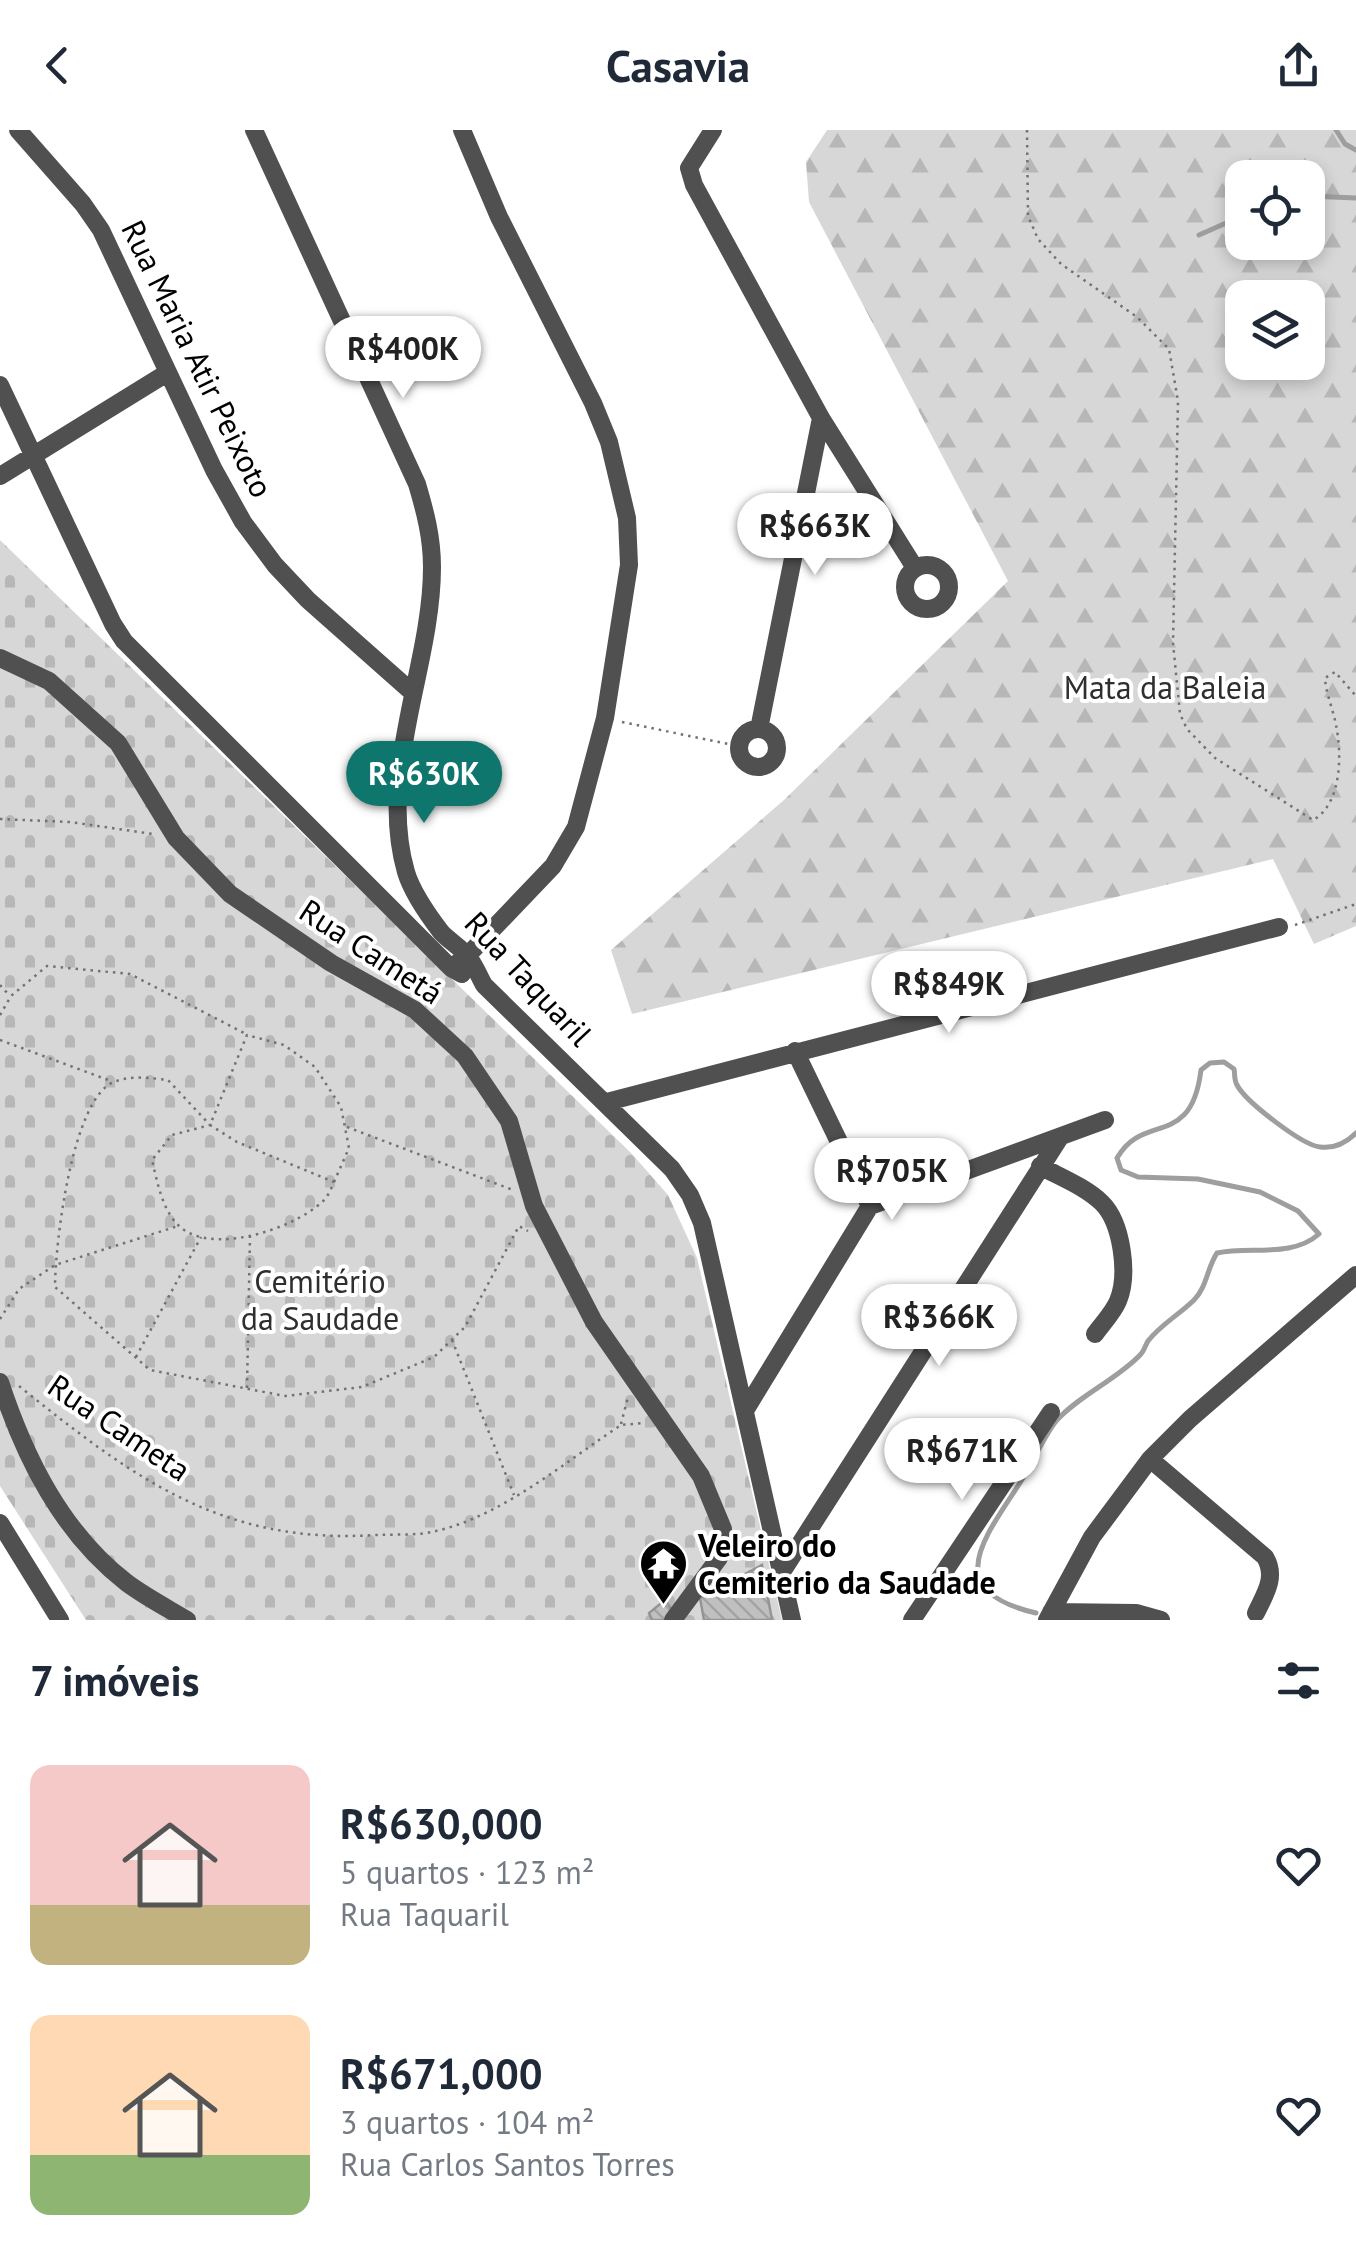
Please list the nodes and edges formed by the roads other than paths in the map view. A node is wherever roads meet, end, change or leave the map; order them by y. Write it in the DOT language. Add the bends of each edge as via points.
graph roads {
  1 [pos="18,130"];
  2 [pos="254,130"];
  3 [pos="462,130"];
  4 [pos="713,130"];
  5 [pos="167,373"];
  6 [pos="0,385"];
  7 [pos="821,418"];
  8 [pos="35,454"];
  9 [pos="0,476"];
  10 [pos="914,568"];
  11 [pos="0,658"];
  12 [pos="413,693"];
  13 [pos="759,729"];
  14 [pos="1279,927"];
  15 [pos="468,956"];
  16 [pos="452,968"];
  17 [pos="484,984"];
  18 [pos="795,1051"];
  19 [pos="606,1102"];
  20 [pos="1105,1120"];
  21 [pos="1058,1140"];
  22 [pos="1040,1166"];
  23 [pos="870,1206"];
  24 [pos="1356,1275"];
  25 [pos="1095,1334"];
  26 [pos="8,1384"];
  27 [pos="746,1409"];
  28 [pos="1051,1412"];
  29 [pos="1150,1459"];
  30 [pos="0,1523"];
  31 [pos="782,1572"];
  32 [pos="1256,1613"];
  33 [pos="1049,1616"];
  34 [pos="1139,1617"];
  35 [pos="60,1620"];
  36 [pos="187,1620"];
  37 [pos="673,1620"];
  38 [pos="792,1620"];
  39 [pos="912,1620"];
  40 [pos="1161,1620"];
  1 -- 5 [label="street, Rua Maria Atir Peixoto" via="101,230"];
  2 -- 12 [label="street, Rua Taquaril" via="426,514 432,570"];
  3 -- 15 [label="street" via="592,403 620,484 629,565 604,718 566,848"];
  4 -- 7 [label="street" via="689,176"];
  5 -- 8 [label="street"];
  5 -- 12 [label="street, Rua Maria Atir Peixoto" via="254,536 308,600"];
  6 -- 8 [label="street"];
  7 -- 10 [label="street"];
  7 -- 13 [label="street"];
  8 -- 9 [label="street"];
  8 -- 16 [label="street" via="124,641"];
  11 -- 37 [label="street, Rua Cametá" via="49,681 118,743 176,838 230,894 415,1010 465,1056 509,1122 531,1197 594,1322 701,1476 723,1529 719,1558"];
  12 -- 15 [label="street, Rua Taquaril" via="399,795 400,843 407,875 442,934"];
  13 -- 13 [label="street" via="771,734 777,748 769,764 756,768 746,764 738,746 745,733"];
  14 -- 18 [label="street"];
  15 -- 16 [label="street"];
  15 -- 17 [label="street, Rua Taquaril"];
  16 -- 17 [label="street"];
  17 -- 19 [label="street, Rua Taquaril"];
  18 -- 19 [label="street"];
  18 -- 23 [label="street"];
  19 -- 27 [label="street, Rua Taquaril" via="690,1196"];
  20 -- 21 [label="street"];
  21 -- 22 [label="street"];
  21 -- 23 [label="street"];
  22 -- 25 [label="street" via="1100,1201 1120,1238 1119,1300"];
  22 -- 31 [label="street"];
  23 -- 27 [label="street"];
  24 -- 29 [label="street"];
  26 -- 36 [label="street" via="16,1430 38,1478 82,1540 127,1583"];
  27 -- 31 [label="street, Rua Taquaril"];
  28 -- 39 [label="street"];
  29 -- 32 [label="street" via="1265,1557 1271,1578"];
  29 -- 33 [label="street" via="1092,1537"];
  30 -- 35 [label="street"];
  31 -- 38 [label="street, Rua Taquaril"];
  33 -- 34 [label="street"];
  34 -- 40 [label="street"];
}
